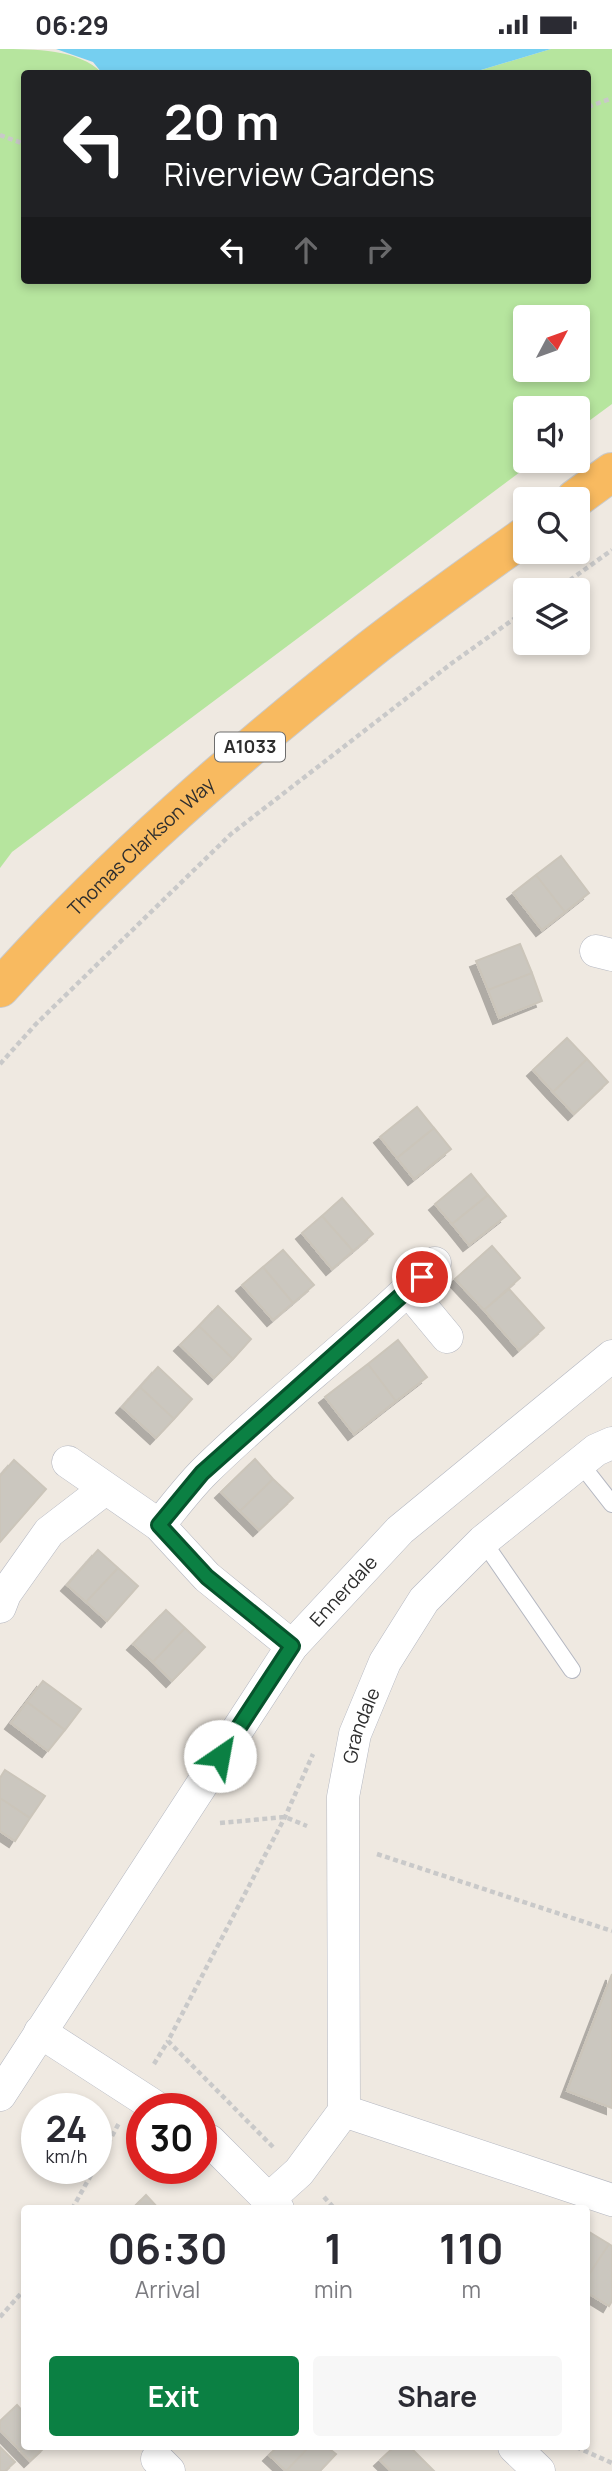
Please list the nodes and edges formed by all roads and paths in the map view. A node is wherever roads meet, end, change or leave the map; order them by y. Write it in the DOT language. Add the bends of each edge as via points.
graph roads {
  1 [pos="612,98"];
  2 [pos="591,106"];
  3 [pos="0,135"];
  4 [pos="21,143"];
  5 [pos="612,472"];
  6 [pos="590,488"];
  7 [pos="513,545"];
  8 [pos="612,550"];
  9 [pos="573,578"];
  10 [pos="513,620"];
  11 [pos="0,988"];
  12 [pos="0,1064"];
  13 [pos="435,1263"];
  14 [pos="408,1290"];
  15 [pos="447,1337"];
  16 [pos="612,1356"];
  17 [pos="612,1443"];
  18 [pos="68,1462"];
  19 [pos="580,1463"];
  20 [pos="105,1489"];
  21 [pos="612,1504"];
  22 [pos="159,1525"];
  23 [pos="483,1541"];
  24 [pos="0,1607"];
  25 [pos="292,1646"];
  26 [pos="572,1670"];
  27 [pos="219,1823"];
  28 [pos="343,1841"];
  29 [pos="612,1931"];
  30 [pos="40,2032"];
  31 [pos="134,2093"];
  32 [pos="0,2095"];
  33 [pos="344,2111"];
  34 [pos="217,2148"];
  35 [pos="86,2184"];
  36 [pos="612,2200"];
  37 [pos="274,2204"];
  38 [pos="74,2205"];
  39 [pos="21,2293"];
  40 [pos="0,2317"];
  41 [pos="517,2450"];
  42 [pos="583,2450"];
  43 [pos="612,2463"];
  44 [pos="539,2471"];
  1 -- 2 [label="path"];
  3 -- 4 [label="path"];
  5 -- 6 [label="highway"];
  7 -- 11 [label="highway, Thomas Clarkson Way / A1033" via="369,650 249,748 108,876"];
  8 -- 9 [label="path"];
  10 -- 12 [label="path" via="231,834"];
  13 -- 14 [label="street"];
  14 -- 15 [label="street"];
  14 -- 22 [label="street" via="202,1473"];
  16 -- 25 [label="street, Ennerdale" via="400,1530"];
  17 -- 19 [label="street, Grandale"];
  18 -- 20 [label="street"];
  19 -- 21 [label="lane"];
  19 -- 23 [label="street, Grandale"];
  20 -- 22 [label="street"];
  20 -- 24 [label="street" via="49,1532"];
  22 -- 25 [label="street" via="207,1577"];
  23 -- 26 [label="lane"];
  23 -- 28 [label="street, Grandale" via="424,1600 384,1662 355,1734 343,1797"];
  25 -- 30 [label="street, Ennerdale"];
  27 -- 28 [label="path" via="285,1817"];
  28 -- 29 [label="path"];
  28 -- 33 [label="street, Grandale"];
  30 -- 31 [label="street"];
  30 -- 32 [label="street, Ennerdale"];
  33 -- 36 [label="street"];
  33 -- 37 [label="street"];
  34 -- 37 [label="street"];
  35 -- 38 [label="path"];
  39 -- 40 [label="path"];
  41 -- 44 [label="street"];
  42 -- 43 [label="path"];
}
